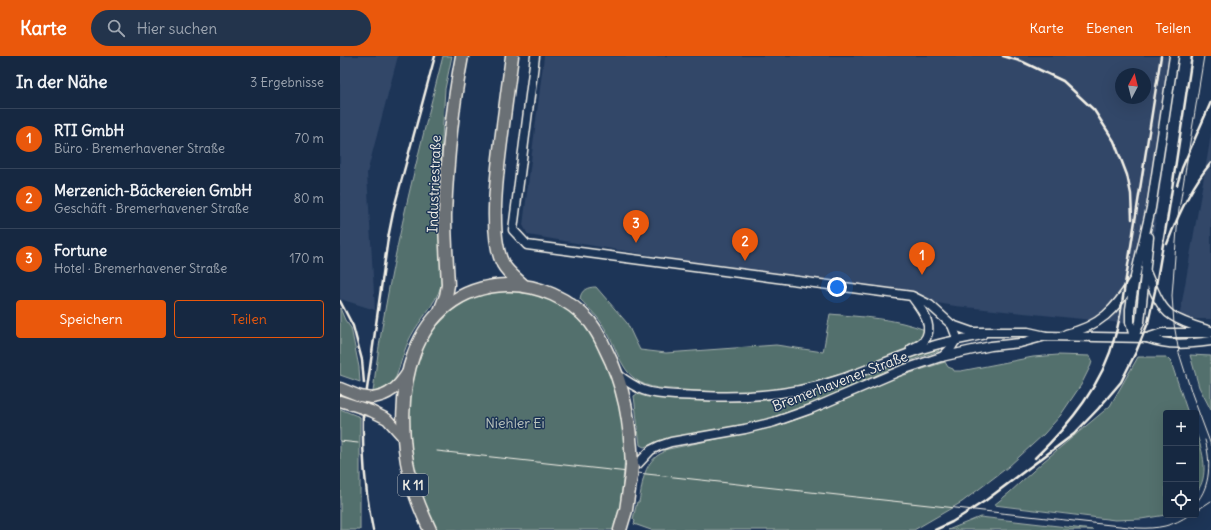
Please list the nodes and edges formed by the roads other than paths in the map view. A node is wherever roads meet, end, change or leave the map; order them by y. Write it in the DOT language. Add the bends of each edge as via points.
graph roads {
  1 [pos="462,56"];
  2 [pos="512,56"];
  3 [pos="535,56"];
  4 [pos="1174,56"];
  5 [pos="1151,208"];
  6 [pos="1146,271"];
  7 [pos="1135,277"];
  8 [pos="524,286"];
  9 [pos="912,296"];
  10 [pos="436,316"];
  11 [pos="952,325"];
  12 [pos="993,332"];
  13 [pos="1211,332"];
  14 [pos="1046,336"];
  15 [pos="1056,336"];
  16 [pos="1134,337"];
  17 [pos="1147,338"];
  18 [pos="955,340"];
  19 [pos="1211,341"];
  20 [pos="902,355"];
  21 [pos="941,358"];
  22 [pos="408,371"];
  23 [pos="617,374"];
  24 [pos="340,388"];
  25 [pos="340,401"];
  26 [pos="404,438"];
  27 [pos="633,469"];
  28 [pos="622,525"];
  29 [pos="430,530"];
  1 -- 10 [label="highway, Industriestraße" via="447,172 445,216 448,285 446,296"];
  2 -- 8 [label="highway" via="496,186 495,226 503,264"];
  3 -- 9 [label="street, Bremerhavener Straße" via="513,230 527,245"];
  4 -- 5 [label="street"];
  5 -- 6 [label="street"];
  5 -- 7 [label="street"];
  6 -- 13 [label="street" via="1163,307 1170,315"];
  6 -- 16 [label="street" via="1140,322"];
  7 -- 15 [label="street" via="1123,297 1103,319 1082,329"];
  7 -- 16 [label="street" via="1130,309"];
  8 -- 10 [label="highway, K 11" via="503,285 475,291 463,296"];
  8 -- 23 [label="highway, K 11" via="541,290 569,303 590,322"];
  9 -- 11 [label="street, Bremerhavener Straße" via="930,304"];
  9 -- 20 [label="street, Bremerhavener Straße" via="923,311 928,327 922,342"];
  10 -- 22 [label="highway, K 11" via="417,344"];
  11 -- 12 [label="street, Bremerhavener Straße" via="972,332"];
  11 -- 18 [label="street"];
  12 -- 14 [label="street, Bremerhavener Straße" via="1028,332"];
  12 -- 18 [label="street, Bremerhavener Straße"];
  13 -- 17 [label="street, Bremerhavener Straße" via="1162,333"];
  14 -- 15 [label="street, Bremerhavener Straße"];
  14 -- 21 [label="street, Bremerhavener Straße"];
  15 -- 16 [label="street, Bremerhavener Straße"];
  16 -- 17 [label="street, Bremerhavener Straße"];
  17 -- 19 [label="street, Bremerhavener Straße" via="1174,344"];
  18 -- 20 [label="street, Bremerhavener Straße"];
  18 -- 21 [label="street"];
  20 -- 23 [label="street, Bremerhavener Straße" via="819,386 755,396 658,393 644,390"];
  21 -- 27 [label="street, Bremerhavener Straße" via="902,370 812,409 774,422 658,446"];
  22 -- 24 [label="main road, K 11, bridge" via="392,391 380,397 360,396"];
  22 -- 26 [label="highway, K 11" via="404,402"];
  23 -- 27 [label="highway, K 11" via="627,409"];
  25 -- 26 [label="main road, bridge" via="387,418"];
  26 -- 29 [label="highway, K 11" via="410,476"];
  27 -- 28 [label="highway, K 11"];
}
